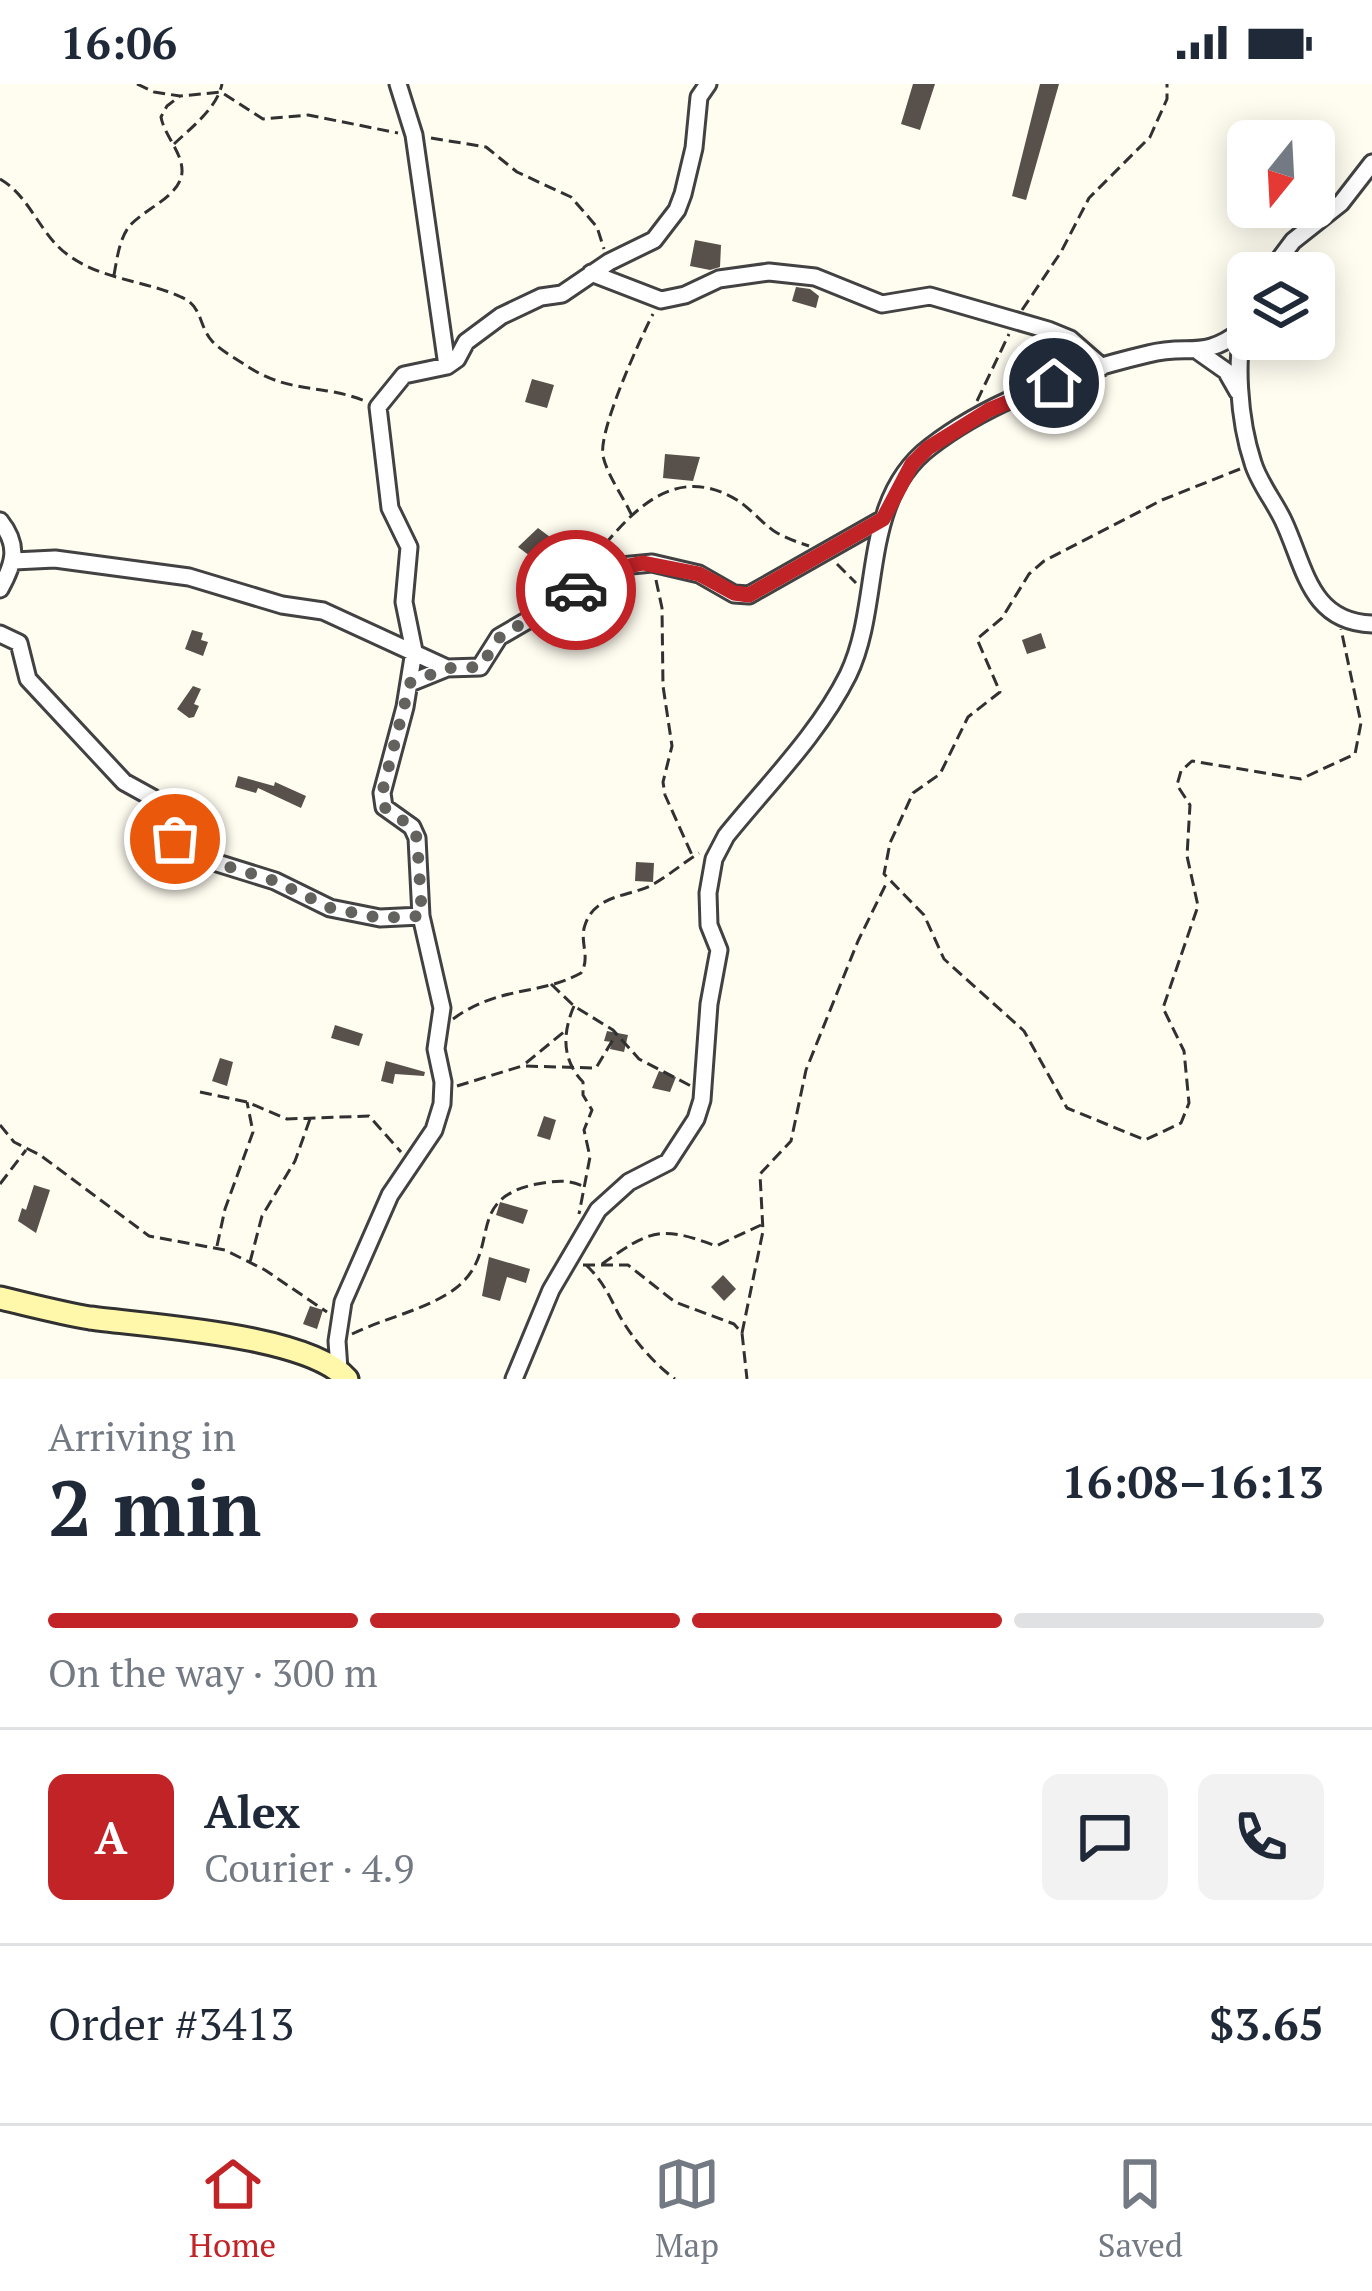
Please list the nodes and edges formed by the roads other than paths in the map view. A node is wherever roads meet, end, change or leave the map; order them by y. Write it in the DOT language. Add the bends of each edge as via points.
graph roads {
  1 [pos="398,84"];
  2 [pos="708,84"];
  3 [pos="1372,163"];
  4 [pos="1285,252"];
  5 [pos="591,273"];
  6 [pos="1227,340"];
  7 [pos="1199,352"];
  8 [pos="1240,360"];
  9 [pos="447,366"];
  10 [pos="1102,367"];
  11 [pos="1242,398"];
  12 [pos="883,519"];
  13 [pos="0,521"];
  14 [pos="14,561"];
  15 [pos="0,590"];
  16 [pos="1372,624"];
  17 [pos="0,634"];
  18 [pos="414,651"];
  19 [pos="447,668"];
  20 [pos="410,683"];
  21 [pos="422,916"];
  22 [pos="0,1298"];
  23 [pos="343,1374"];
  24 [pos="514,1379"];
  1 -- 9 [label="street" via="414,135"];
  2 -- 5 [label="street" via="676,210 654,240"];
  3 -- 4 [label="street"];
  5 -- 9 [label="street" via="562,294 502,316"];
  5 -- 10 [label="street" via="661,300 737,275 788,272 881,304 931,296 1070,339"];
  6 -- 7 [label="street"];
  7 -- 10 [label="street" via="1163,350"];
  7 -- 11 [label="street" via="1226,371"];
  8 -- 11 [label="street"];
  9 -- 18 [label="street" via="404,375 378,407 390,508 409,547 404,602"];
  10 -- 12 [label="street" via="1017,396 928,448"];
  11 -- 16 [label="street" via="1253,464 1306,581 1339,619"];
  12 -- 19 [label="street" via="741,596 699,574 652,563 610,570 500,637 480,667"];
  12 -- 24 [label="street" via="854,662 826,712 714,859 708,893 719,950 696,1119 668,1162 598,1210 534,1325"];
  13 -- 14 [label="street"];
  14 -- 15 [label="street"];
  14 -- 18 [label="street" via="190,578 323,611"];
  17 -- 21 [label="street" via="19,643 28,679 114,772 163,810 185,853 331,908"];
  18 -- 19 [label="street"];
  18 -- 20 [label="street"];
  19 -- 20 [label="street"];
  20 -- 21 [label="street" via="382,793 384,807 417,838"];
  21 -- 23 [label="street" via="442,1008 442,1096 434,1130 390,1195 338,1320"];
  22 -- 23 [label="street" via="260,1342"];
}
